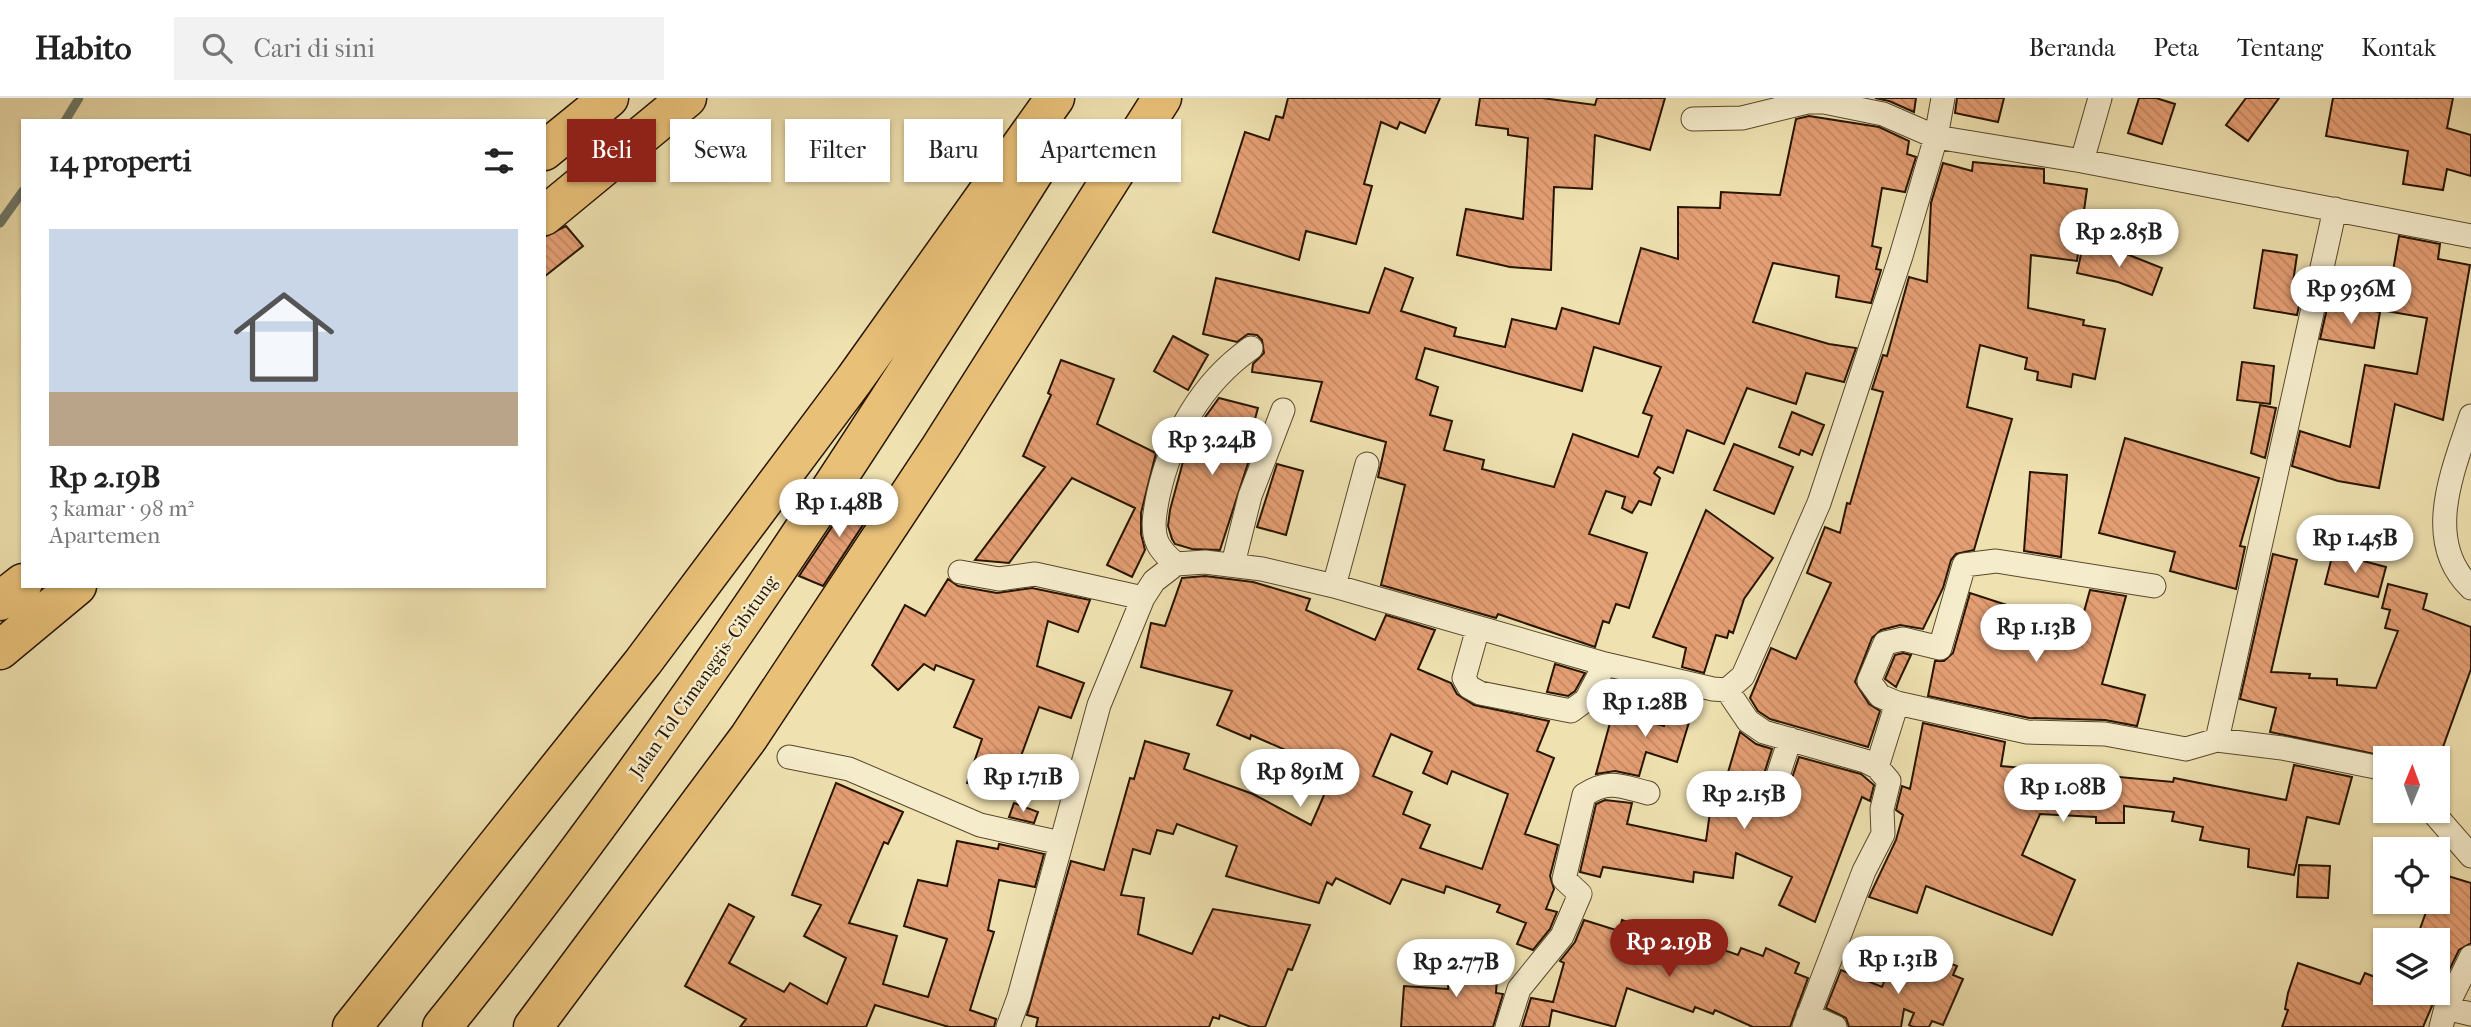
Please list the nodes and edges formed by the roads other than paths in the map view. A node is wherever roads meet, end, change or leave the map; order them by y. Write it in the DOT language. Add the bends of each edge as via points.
graph roads {
  1 [pos="609,98"];
  2 [pos="687,98"];
  3 [pos="1055,98"];
  4 [pos="1081,98"];
  5 [pos="1162,98"];
  6 [pos="1943,98"];
  7 [pos="2100,98"];
  8 [pos="1781,104"];
  9 [pos="1693,119"];
  10 [pos="1936,138"];
  11 [pos="546,149"];
  12 [pos="2082,161"];
  13 [pos="2335,209"];
  14 [pos="546,214"];
  15 [pos="2471,236"];
  16 [pos="1251,348"];
  17 [pos="1283,410"];
  18 [pos="2471,416"];
  19 [pos="1367,464"];
  20 [pos="1176,564"];
  21 [pos="1233,564"];
  22 [pos="961,572"];
  23 [pos="21,585"];
  24 [pos="1334,586"];
  25 [pos="2154,586"];
  26 [pos="75,588"];
  27 [pos="2471,588"];
  28 [pos="1143,598"];
  29 [pos="0,601"];
  30 [pos="1478,628"];
  31 [pos="0,650"];
  32 [pos="1605,664"];
  33 [pos="1727,690"];
  34 [pos="1897,703"];
  35 [pos="1790,739"];
  36 [pos="2217,740"];
  37 [pos="789,757"];
  38 [pos="1877,766"];
  39 [pos="2373,766"];
  40 [pos="1648,793"];
  41 [pos="1769,803"];
  42 [pos="2444,823"];
  43 [pos="1061,843"];
  44 [pos="2471,856"];
  45 [pos="2471,957"];
  46 [pos="2471,1014"];
  47 [pos="2443,1018"];
  48 [pos="1806,1021"];
  49 [pos="352,1027"];
  50 [pos="442,1027"];
  51 [pos="533,1027"];
  52 [pos="1008,1027"];
  53 [pos="1507,1027"];
  54 [pos="1835,1027"];
  1 -- 11 [label="highway"];
  2 -- 14 [label="highway"];
  3 -- 49 [label="highway" via="854,380 643,662"];
  4 -- 50 [label="highway, Jalan Tol Cimanggis–Cibitung" via="882,412 694,695 505,950"];
  5 -- 51 [label="highway" via="940,448 749,737"];
  6 -- 10 [label="street"];
  7 -- 12 [label="street"];
  8 -- 9 [label="street" via="1742,118"];
  8 -- 10 [label="street" via="1807,102 1883,114"];
  10 -- 12 [label="street"];
  10 -- 33 [label="street" via="1819,503 1743,676"];
  12 -- 13 [label="street"];
  13 -- 15 [label="street"];
  13 -- 36 [label="street"];
  16 -- 20 [label="street" via="1230,363 1196,403 1174,443 1154,525 1159,546"];
  17 -- 21 [label="street" via="1250,496"];
  18 -- 27 [label="street" via="2449,481 2444,532 2445,548 2457,575"];
  19 -- 24 [label="street"];
  20 -- 21 [label="street"];
  20 -- 28 [label="street"];
  21 -- 24 [label="street"];
  22 -- 28 [label="street" via="999,579 1035,574"];
  23 -- 29 [label="highway"];
  24 -- 30 [label="street"];
  25 -- 34 [label="street" via="1996,561 1964,565 1940,648 1903,639 1885,643 1869,681 1880,696"];
  26 -- 31 [label="highway"];
  28 -- 43 [label="street" via="1099,705"];
  30 -- 32 [label="street"];
  30 -- 32 [label="street" via="1464,678 1480,693 1571,711 1586,700"];
  32 -- 33 [label="street"];
  33 -- 35 [label="street" via="1748,721"];
  34 -- 36 [label="street" via="2027,732 2105,734 2186,749"];
  34 -- 38 [label="street"];
  35 -- 38 [label="street"];
  35 -- 41 [label="street"];
  36 -- 39 [label="street"];
  37 -- 43 [label="street" via="849,769 980,825"];
  38 -- 48 [label="street" via="1889,781 1882,809 1883,834"];
  40 -- 53 [label="street" via="1601,784 1584,795 1564,879 1580,894 1562,936 1519,989"];
  42 -- 44 [label="street"];
  43 -- 52 [label="street"];
  45 -- 47 [label="street"];
  46 -- 47 [label="street"];
  48 -- 54 [label="street"];
}
